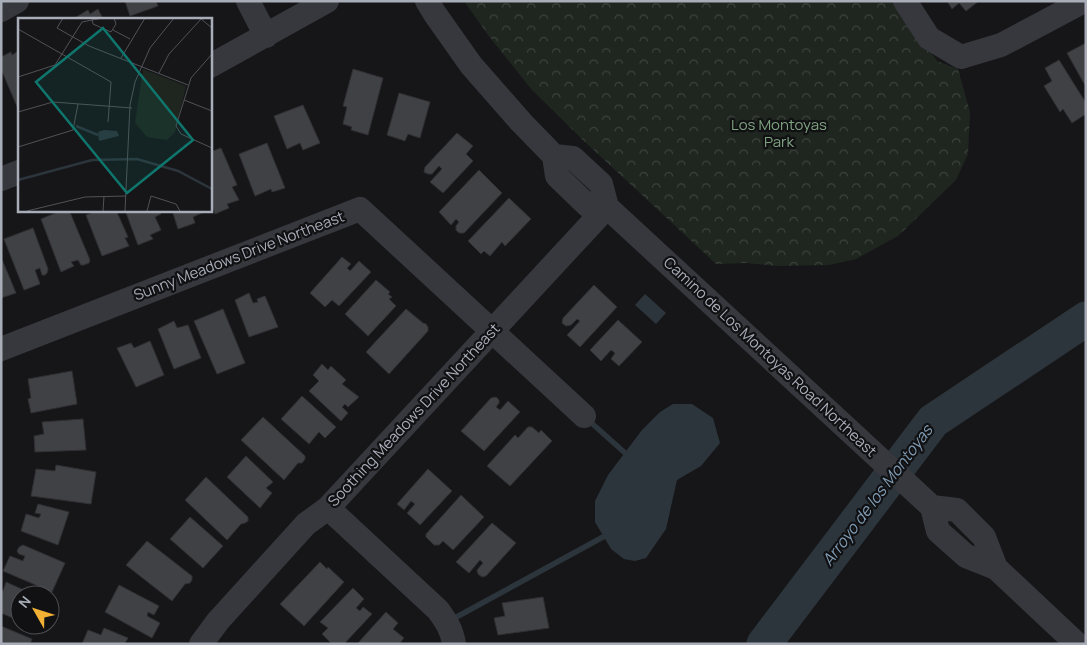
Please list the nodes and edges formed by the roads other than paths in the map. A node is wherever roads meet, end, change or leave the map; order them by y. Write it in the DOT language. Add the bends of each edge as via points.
graph roads {
  1 [pos="16,1"];
  2 [pos="248,1"];
  3 [pos="327,1"];
  4 [pos="427,1"];
  5 [pos="905,1"];
  6 [pos="1084,1"];
  7 [pos="1,10"];
  8 [pos="266,36"];
  9 [pos="211,65"];
  10 [pos="18,172"];
  11 [pos="1,179"];
  12 [pos="607,207"];
  13 [pos="492,331"];
  14 [pos="1,349"];
  15 [pos="584,416"];
  16 [pos="328,508"];
  17 [pos="201,644"];
  18 [pos="454,644"];
  19 [pos="1077,644"];
  1 -- 7 [label="street"];
  2 -- 8 [label="street"];
  3 -- 8 [label="street"];
  4 -- 12 [label="street" via="471,65 554,156 557,176 588,206"];
  5 -- 6 [label="street" via="929,38 961,57 1000,45"];
  8 -- 9 [label="street"];
  10 -- 11 [label="street"];
  12 -- 13 [label="street, Soothing Meadows Drive Northeast"];
  12 -- 19 [label="street, Camino de Los Montoyas Road Northeast" via="927,503 957,510 984,537 996,568"];
  13 -- 14 [label="street, Sunny Meadows Drive Northeast" via="360,209"];
  13 -- 15 [label="street, Sunny Meadows Drive Northeast"];
  13 -- 16 [label="street, Soothing Meadows Drive Northeast"];
  16 -- 17 [label="street, Soothing Meadows Drive Northeast" via="306,524"];
  16 -- 18 [label="street" via="438,610 447,622"];
}
